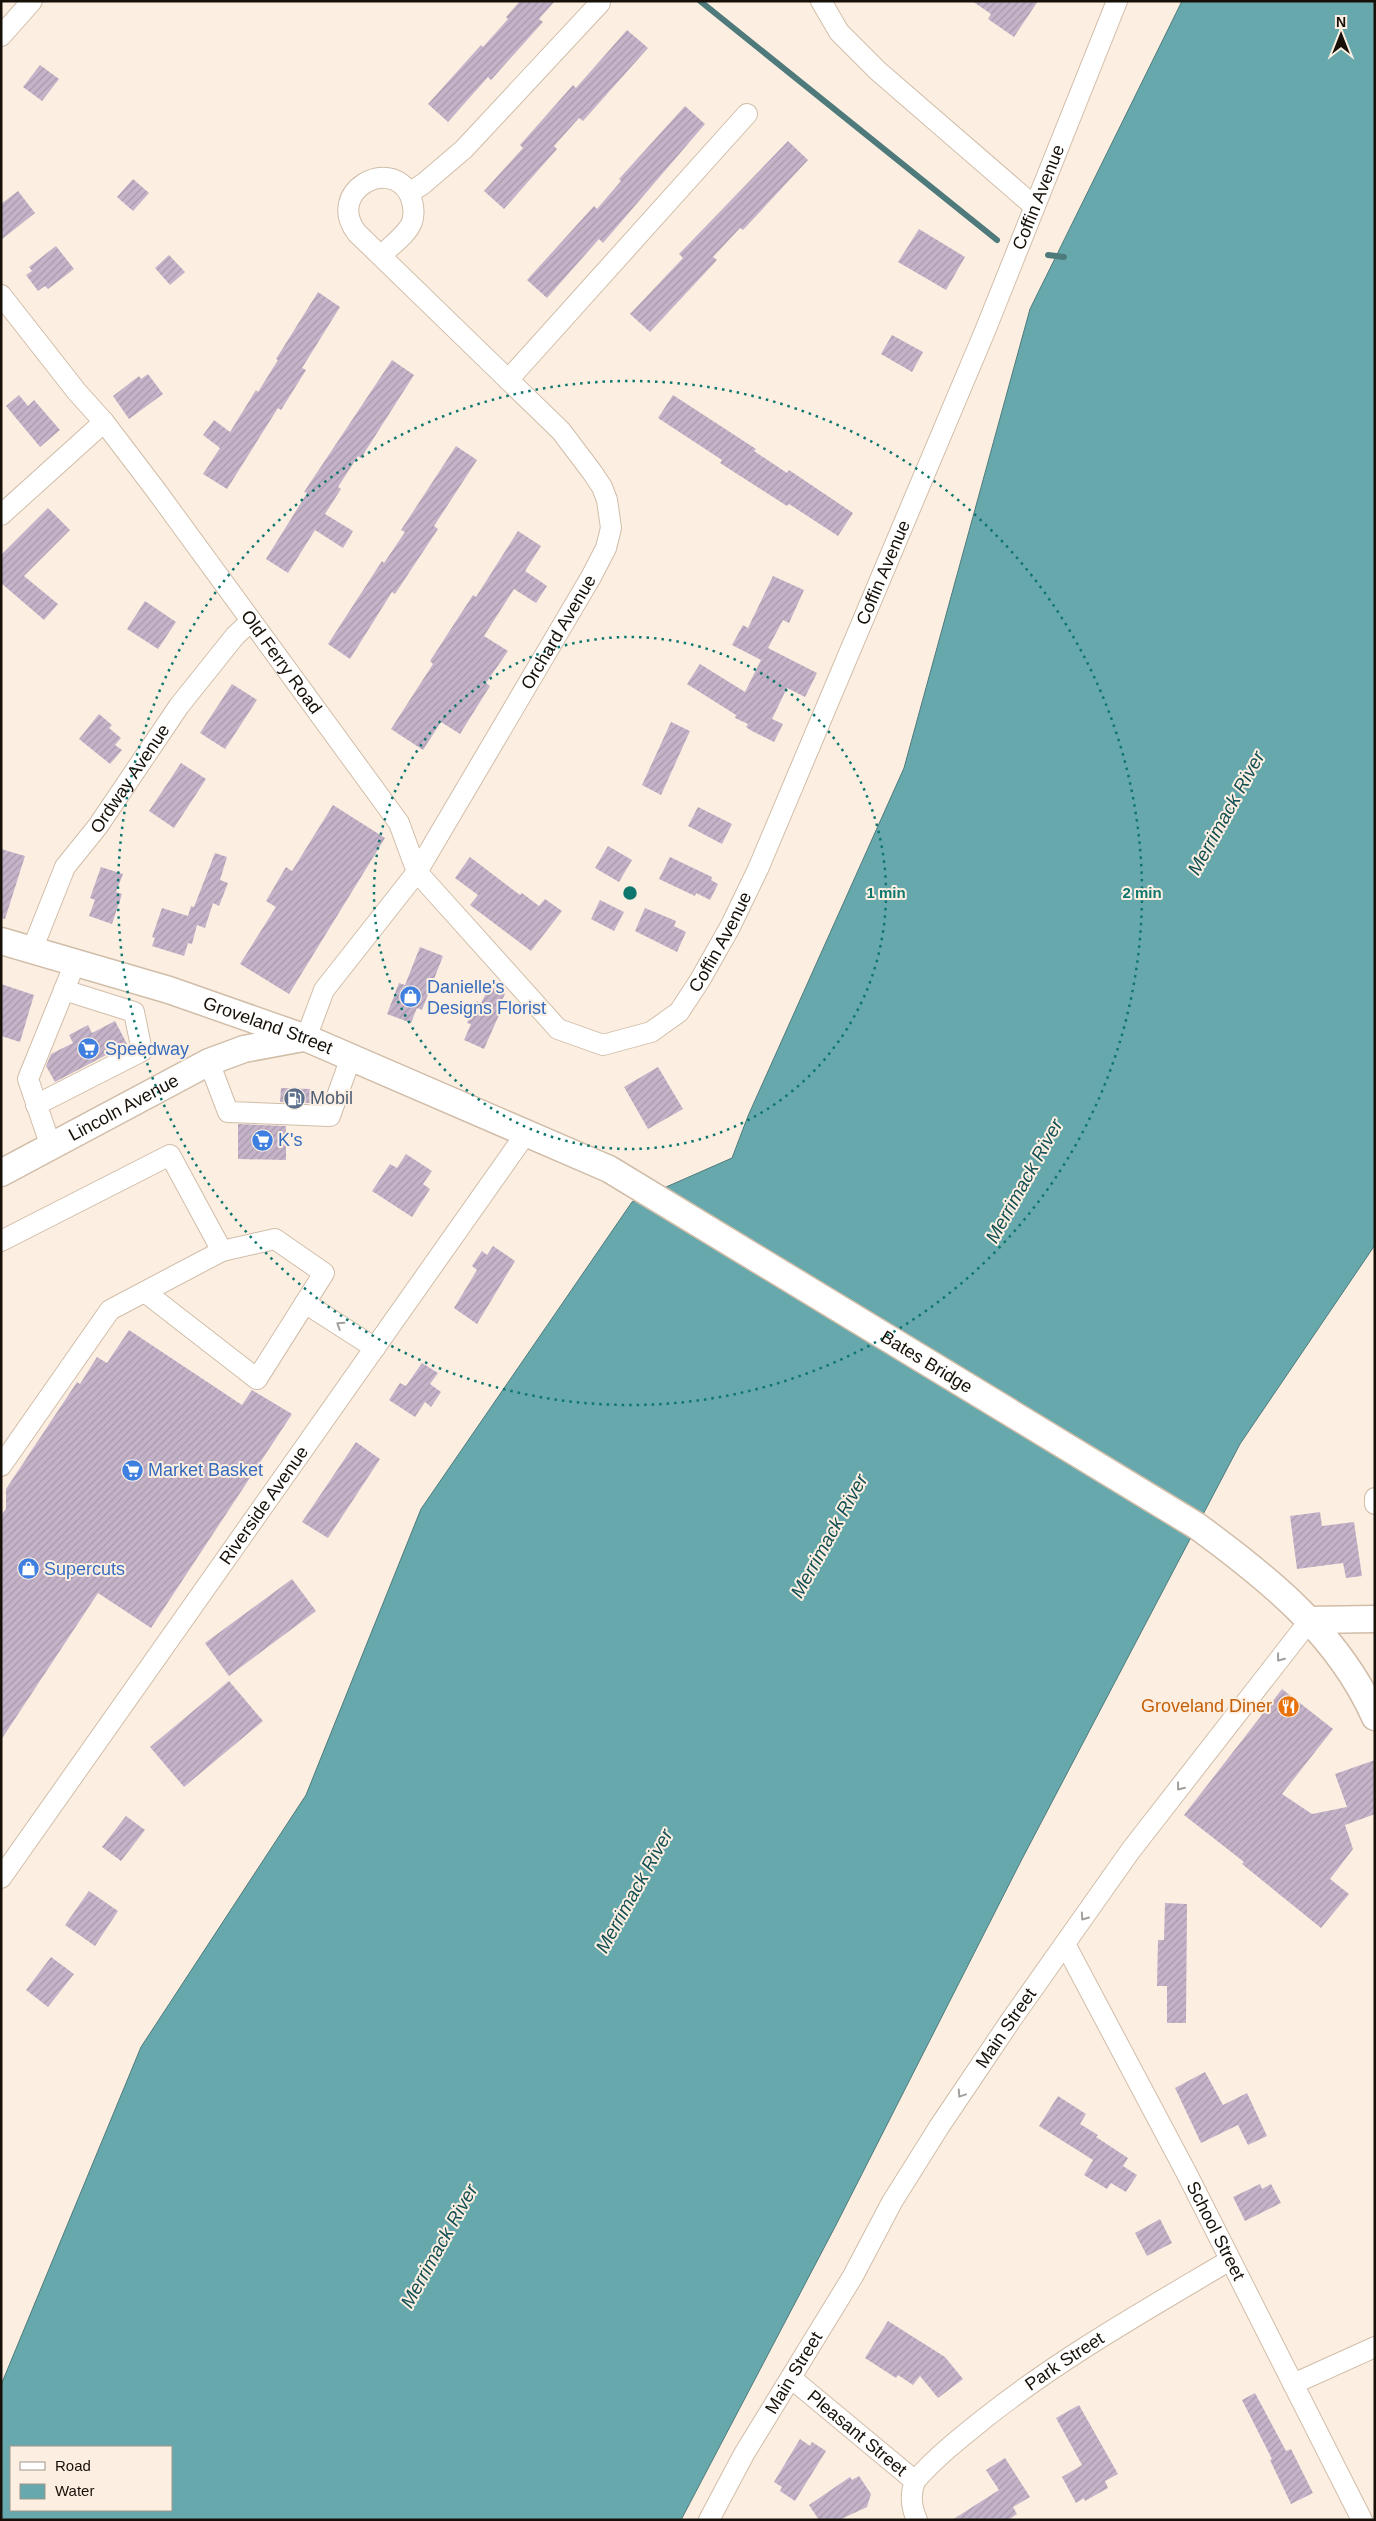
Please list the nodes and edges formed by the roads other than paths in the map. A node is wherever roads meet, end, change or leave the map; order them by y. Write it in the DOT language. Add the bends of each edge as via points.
graph roads {
  1 [pos="32,1"];
  2 [pos="821,1"];
  3 [pos="1117,1"];
  4 [pos="600,4"];
  5 [pos="1,36"];
  6 [pos="747,114"];
  7 [pos="409,193"];
  8 [pos="1034,206"];
  9 [pos="381,256"];
  10 [pos="1,295"];
  11 [pos="508,380"];
  12 [pos="104,422"];
  13 [pos="1,515"];
  14 [pos="251,621"];
  15 [pos="417,872"];
  16 [pos="1,941"];
  17 [pos="32,950"];
  18 [pos="75,963"];
  19 [pos="64,990"];
  20 [pos="558,1029"];
  21 [pos="306,1038"];
  22 [pos="351,1057"];
  23 [pos="209,1062"];
  24 [pos="36,1105"];
  25 [pos="527,1132"];
  26 [pos="51,1147"];
  27 [pos="1,1173"];
  28 [pos="1,1241"];
  29 [pos="222,1251"];
  30 [pos="145,1292"];
  31 [pos="305,1303"];
  32 [pos="375,1348"];
  33 [pos="1,1466"];
  34 [pos="1375,1498"];
  35 [pos="1375,1504"];
  36 [pos="1375,1619"];
  37 [pos="1310,1620"];
  38 [pos="1375,1716"];
  39 [pos="1,1878"];
  40 [pos="1065,1944"];
  41 [pos="1230,2260"];
  42 [pos="1375,2347"];
  43 [pos="791,2378"];
  44 [pos="1294,2384"];
  45 [pos="915,2481"];
  46 [pos="709,2520"];
  47 [pos="917,2520"];
  48 [pos="1362,2520"];
  1 -- 5 [label="street"];
  2 -- 8 [label="street" via="838,32 878,71"];
  3 -- 8 [label="street, Coffin Avenue"];
  4 -- 7 [label="street" via="464,149"];
  6 -- 11 [label="street"];
  7 -- 9 [label="street" via="413,207 412,222"];
  7 -- 9 [label="street, Orchard Avenue" via="399,184 380,178 367,181 352,195 348,208 353,228"];
  8 -- 20 [label="street, Coffin Avenue" via="985,331 758,869 730,928 700,980 679,1012 651,1032 603,1045"];
  9 -- 11 [label="street, Orchard Avenue"];
  10 -- 12 [label="street, Old Ferry Road"];
  11 -- 15 [label="street, Orchard Avenue" via="560,431 592,472 607,500 610,528 606,548 587,585"];
  12 -- 13 [label="street"];
  12 -- 14 [label="street, Old Ferry Road"];
  14 -- 15 [label="street, Old Ferry Road" via="398,823"];
  14 -- 17 [label="street, Ordway Avenue" via="235,636 179,706 98,826 65,867"];
  15 -- 20 [label="street, Old Ferry Road"];
  15 -- 21 [label="street, Orchard Avenue" via="324,990"];
  16 -- 17 [label="main road, Groveland Street"];
  17 -- 18 [label="main road, Groveland Street"];
  18 -- 19 [label="street"];
  18 -- 21 [label="main road, Groveland Street" via="169,990"];
  19 -- 24 [label="street" via="28,1080"];
  19 -- 24 [label="street" via="134,1012 142,1051"];
  21 -- 22 [label="main road, Groveland Street"];
  21 -- 23 [label="main road, Lincoln Avenue" via="244,1049"];
  22 -- 23 [label="street" via="330,1116 228,1112"];
  22 -- 25 [label="main road, Groveland Street"];
  23 -- 26 [label="main road, Lincoln Avenue"];
  24 -- 26 [label="street"];
  25 -- 32 [label="street, Riverside Avenue"];
  25 -- 37 [label="main road, Bates Bridge" via="610,1169 1197,1526 1253,1567"];
  26 -- 27 [label="main road, Lincoln Avenue"];
  28 -- 29 [label="street" via="170,1155"];
  29 -- 30 [label="street"];
  29 -- 31 [label="street" via="275,1239 324,1273"];
  30 -- 31 [label="street" via="257,1379"];
  30 -- 33 [label="street" via="110,1310"];
  32 -- 31 [label="street, one-way"];
  32 -- 39 [label="street, Riverside Avenue"];
  34 -- 35 [label="street"];
  36 -- 37 [label="main road"];
  37 -- 38 [label="main road, Bates Bridge" via="1362,1688"];
  37 -- 40 [label="street, Main Street, one-way" via="1131,1850"];
  40 -- 41 [label="street, School Street"];
  40 -- 43 [label="street, Main Street, one-way" via="892,2202 853,2276"];
  41 -- 44 [label="street, School Street"];
  41 -- 45 [label="street, Park Street" via="1074,2352 934,2459"];
  42 -- 44 [label="street"];
  43 -- 45 [label="street, Pleasant Street"];
  43 -- 46 [label="street, Main Street" via="744,2454"];
  44 -- 48 [label="street, School Street"];
  45 -- 47 [label="street, Pleasant Street" via="911,2491"];
}
